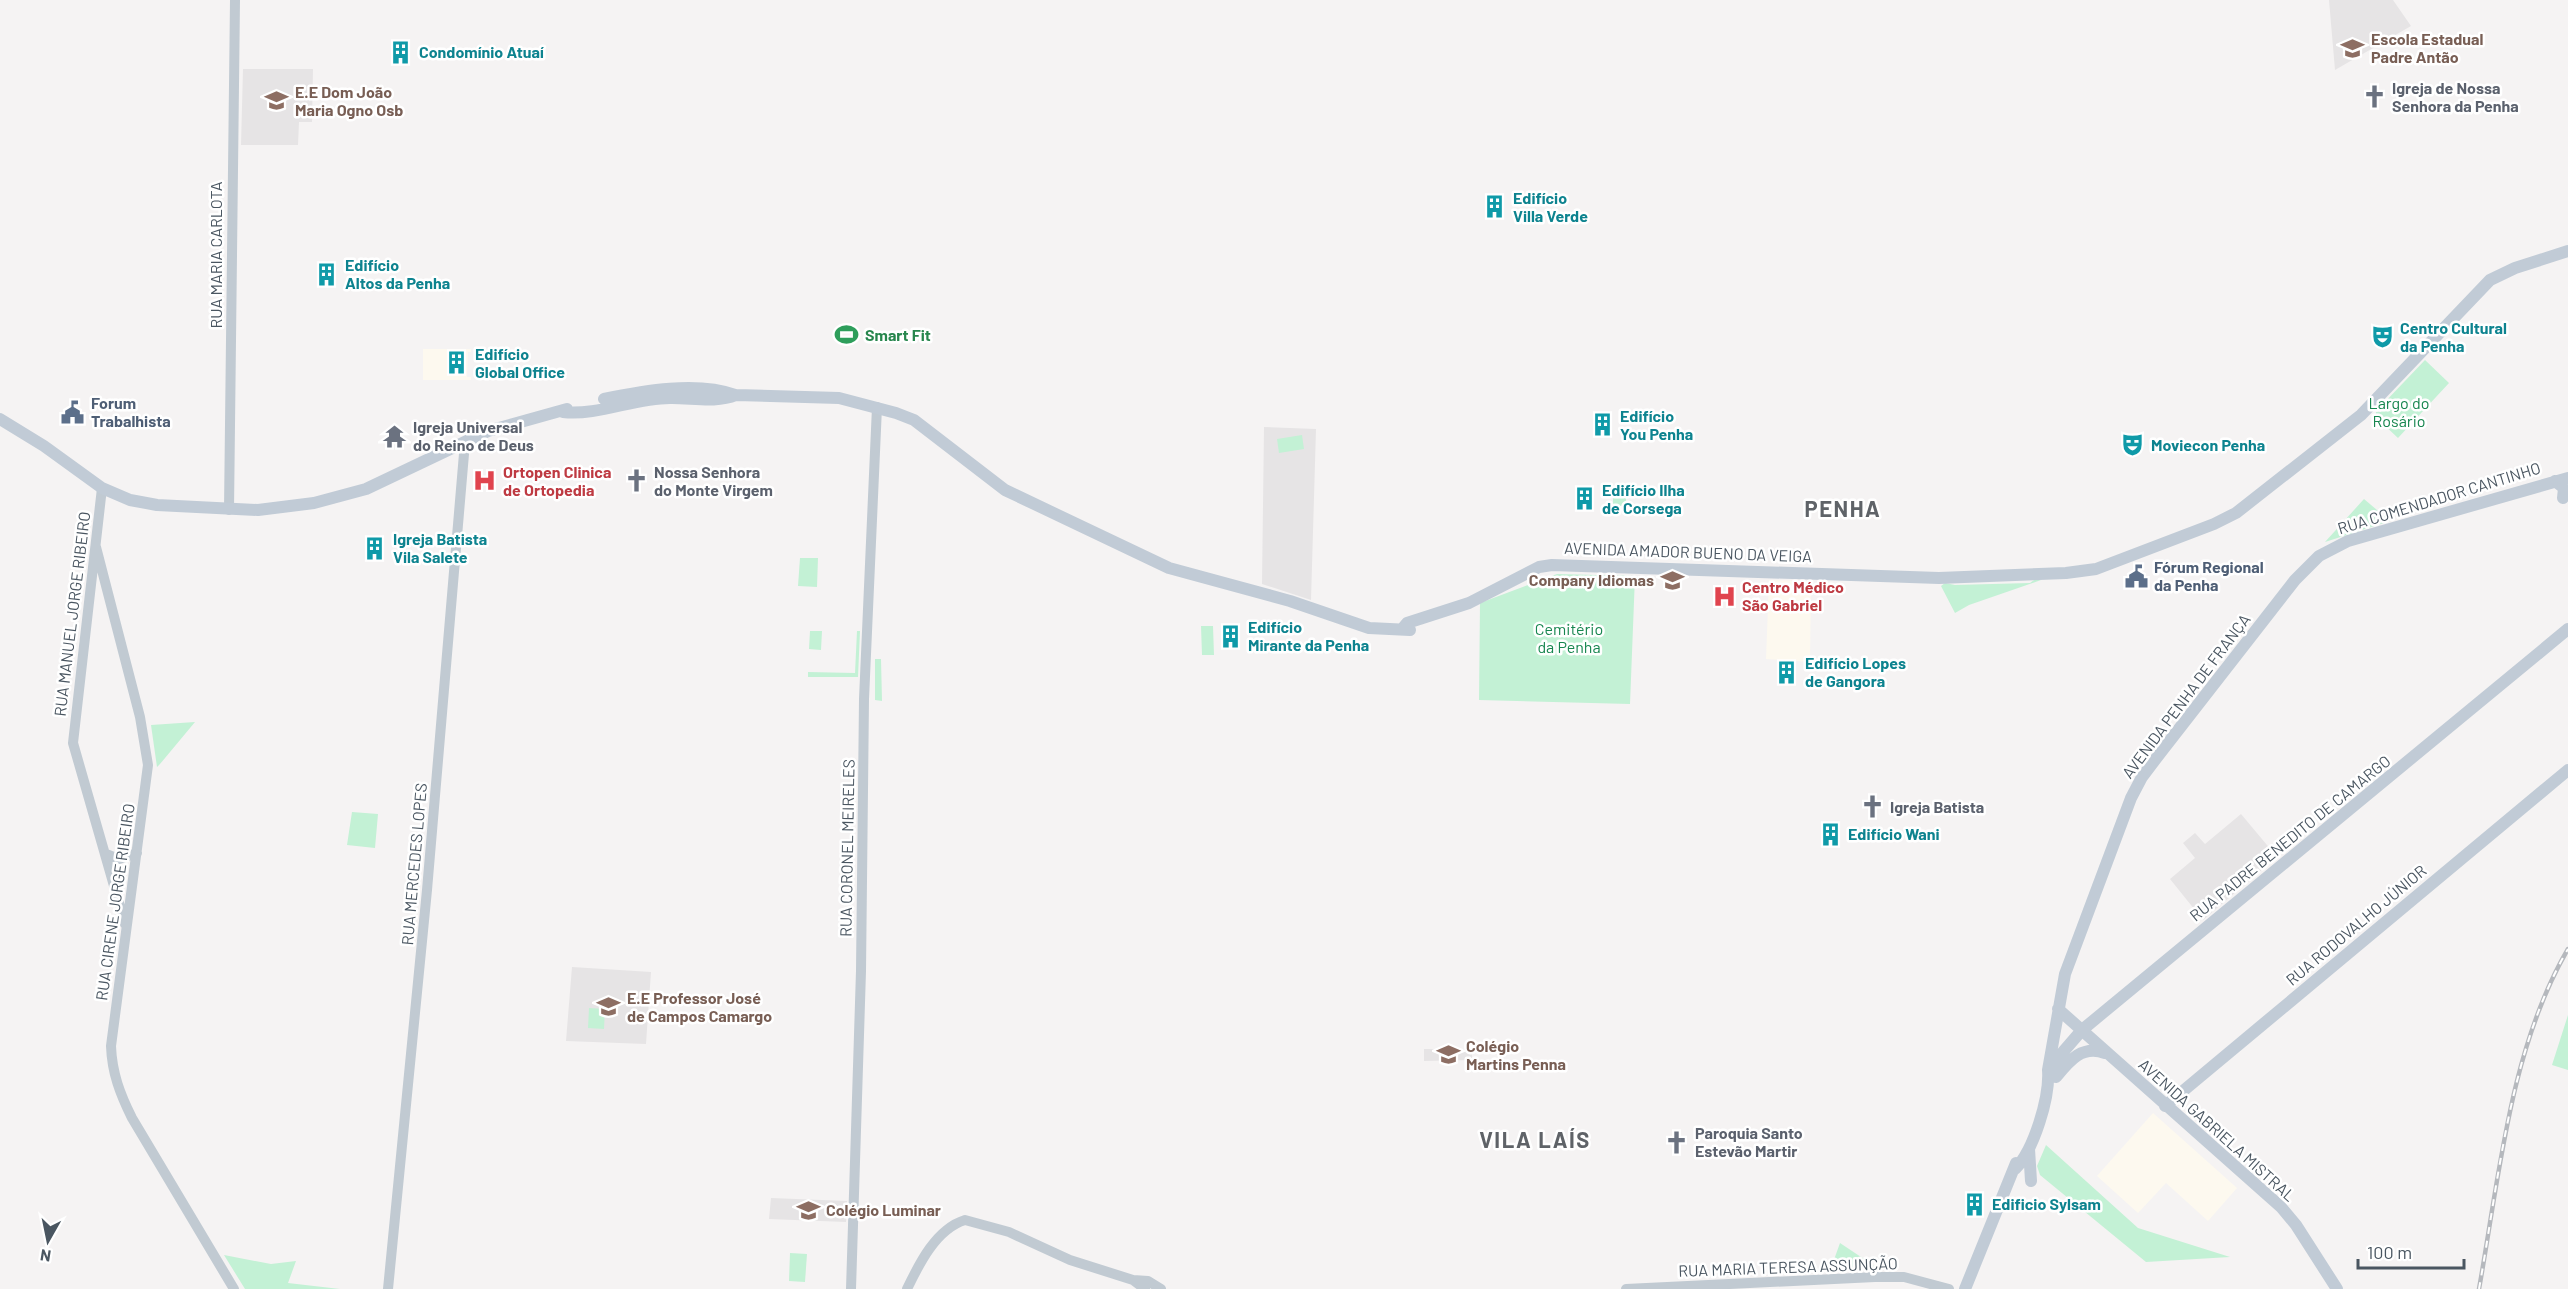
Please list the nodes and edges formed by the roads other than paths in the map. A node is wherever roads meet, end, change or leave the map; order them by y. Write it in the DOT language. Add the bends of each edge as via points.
graph roads {
  1 [pos="235,0"];
  2 [pos="2568,250"];
  3 [pos="877,407"];
  4 [pos="0,419"];
  5 [pos="465,442"];
  6 [pos="2568,478"];
  7 [pos="2555,481"];
  8 [pos="102,488"];
  9 [pos="2563,498"];
  10 [pos="229,510"];
  11 [pos="96,547"];
  12 [pos="2295,580"];
  13 [pos="2568,629"];
  14 [pos="2568,770"];
  15 [pos="137,853"];
  16 [pos="106,854"];
  17 [pos="126,927"];
  18 [pos="2058,1009"];
  19 [pos="2082,1030"];
  20 [pos="2108,1054"];
  21 [pos="2049,1085"];
  22 [pos="2165,1106"];
  23 [pos="2037,1124"];
  24 [pos="2029,1149"];
  25 [pos="2015,1169"];
  26 [pos="2031,1181"];
  27 [pos="1150,1286"];
  28 [pos="234,1289"];
  29 [pos="388,1289"];
  30 [pos="851,1289"];
  31 [pos="907,1289"];
  32 [pos="1626,1289"];
  33 [pos="1949,1289"];
  34 [pos="1965,1289"];
  35 [pos="2337,1289"];
  1 -- 10 [label="street, RUA MARIA CARLOTA"];
  2 -- 3 [label="main road, AVENIDA AMADOR BUENO DA VEIGA" via="2490,280 2361,415 2230,517 2096,569 2033,575 1928,577 1552,565 1539,567 1456,608 1407,623 1402,629 1369,628 1290,601 1169,568 1005,490 914,420"];
  3 -- 5 [label="main road, AVENIDA AMADOR BUENO DA VEIGA" via="839,398 654,390 589,402 488,431"];
  3 -- 30 [label="street, RUA CORONEL MEIRELES" via="864,699"];
  4 -- 8 [label="main road, AVENIDA AMADOR BUENO DA VEIGA"];
  5 -- 10 [label="main road, AVENIDA AMADOR BUENO DA VEIGA" via="366,489 289,508"];
  5 -- 29 [label="street, RUA MERCEDES LOPES"];
  6 -- 7 [label="main road, RUA COMENDADOR CANTINHO"];
  7 -- 9 [label="main road" via="2564,488"];
  7 -- 12 [label="main road, RUA COMENDADOR CANTINHO" via="2337,545 2319,556"];
  8 -- 10 [label="main road, AVENIDA AMADOR BUENO DA VEIGA" via="145,503"];
  8 -- 11 [label="street, RUA MANUEL JORGE RIBEIRO"];
  11 -- 15 [label="street, RUA CIRENE JORGE RIBEIRO" via="146,748 146,789"];
  11 -- 16 [label="street, RUA MANUEL JORGE RIBEIRO" via="72,742"];
  12 -- 18 [label="main road, AVENIDA PENHA DE FRANÇA" via="2142,777 2118,826 2065,974"];
  13 -- 19 [label="main road, RUA PADRE BENEDITO DE CAMARGO"];
  14 -- 22 [label="main road, RUA RODOVALHO JÚNIOR"];
  15 -- 16 [label="street" via="119,859"];
  15 -- 17 [label="street, RUA CIRENE JORGE RIBEIRO"];
  16 -- 17 [label="street"];
  17 -- 28 [label="street, RUA CIRENE JORGE RIBEIRO" via="111,1046 115,1080 132,1118"];
  18 -- 19 [label="main road, AVENIDA GABRIELA MISTRAL"];
  18 -- 21 [label="main road, AVENIDA PENHA DE FRANÇA"];
  19 -- 20 [label="main road, AVENIDA GABRIELA MISTRAL"];
  19 -- 21 [label="main road, RUA PADRE BENEDITO DE CAMARGO" via="2063,1052"];
  20 -- 21 [label="main road" via="2097,1050 2081,1052"];
  20 -- 22 [label="main road, AVENIDA GABRIELA MISTRAL"];
  21 -- 23 [label="main road"];
  22 -- 35 [label="main road, AVENIDA GABRIELA MISTRAL" via="2281,1207"];
  23 -- 24 [label="main road"];
  23 -- 25 [label="main road" via="2024,1141"];
  24 -- 25 [label="main road"];
  24 -- 26 [label="main road"];
  25 -- 34 [label="main road"];
  27 -- 31 [label="street" via="1070,1260 972,1220 957,1222 943,1232 919,1264"];
  32 -- 33 [label="street, RUA MARIA TERESA ASSUNÇÃO" via="1808,1278 1904,1277"];
}
